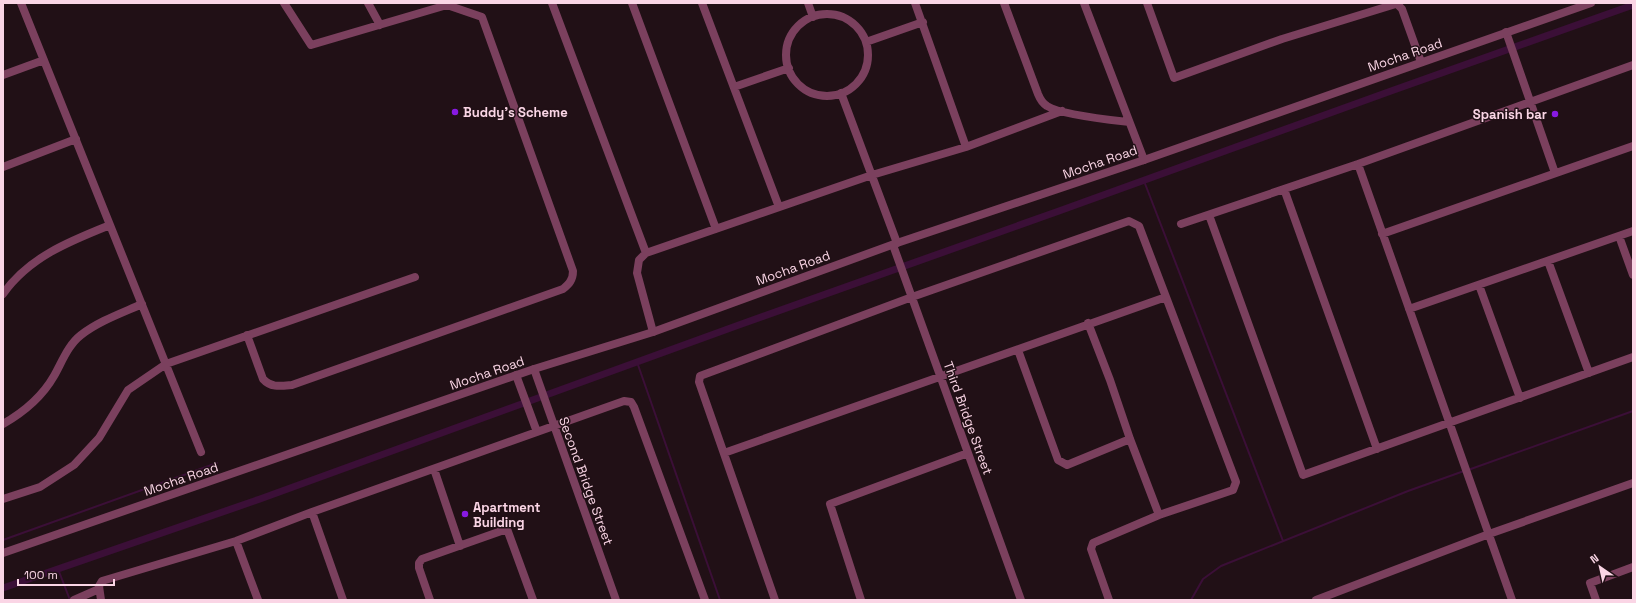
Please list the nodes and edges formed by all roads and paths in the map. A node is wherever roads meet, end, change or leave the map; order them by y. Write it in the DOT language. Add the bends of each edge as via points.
graph roads {
  1 [pos="21,3"];
  2 [pos="284,3"];
  3 [pos="368,3"];
  4 [pos="552,3"];
  5 [pos="632,3"];
  6 [pos="702,3"];
  7 [pos="808,3"];
  8 [pos="915,3"];
  9 [pos="1004,3"];
  10 [pos="1084,3"];
  11 [pos="1147,3"];
  12 [pos="1591,3"];
  13 [pos="446,4"];
  14 [pos="1399,4"];
  15 [pos="813,17"];
  16 [pos="922,22"];
  17 [pos="380,25"];
  18 [pos="1507,36"];
  19 [pos="866,42"];
  20 [pos="44,60"];
  21 [pos="1421,62"];
  22 [pos="1633,65"];
  23 [pos="789,68"];
  24 [pos="3,75"];
  25 [pos="734,87"];
  26 [pos="841,93"];
  27 [pos="1531,101"];
  28 [pos="1062,111"];
  29 [pos="1128,122"];
  30 [pos="76,139"];
  31 [pos="1633,146"];
  32 [pos="966,147"];
  33 [pos="1144,160"];
  34 [pos="1358,164"];
  35 [pos="3,167"];
  36 [pos="1555,173"];
  37 [pos="872,175"];
  38 [pos="1284,189"];
  39 [pos="779,208"];
  40 [pos="1209,215"];
  41 [pos="1181,224"];
  42 [pos="110,225"];
  43 [pos="716,229"];
  44 [pos="1633,231"];
  45 [pos="1382,234"];
  46 [pos="1619,236"];
  47 [pos="895,244"];
  48 [pos="646,253"];
  49 [pos="1548,261"];
  50 [pos="1633,275"];
  51 [pos="415,277"];
  52 [pos="1478,285"];
  53 [pos="3,294"];
  54 [pos="912,297"];
  55 [pos="1166,297"];
  56 [pos="142,304"];
  57 [pos="1409,309"];
  58 [pos="1088,323"];
  59 [pos="653,332"];
  60 [pos="247,335"];
  61 [pos="1018,350"];
  62 [pos="1633,357"];
  63 [pos="166,364"];
  64 [pos="534,369"];
  65 [pos="1589,373"];
  66 [pos="516,375"];
  67 [pos="940,376"];
  68 [pos="1520,398"];
  69 [pos="1449,423"];
  70 [pos="3,424"];
  71 [pos="554,426"];
  72 [pos="537,432"];
  73 [pos="1130,439"];
  74 [pos="1377,448"];
  75 [pos="201,452"];
  76 [pos="724,453"];
  77 [pos="968,453"];
  78 [pos="434,469"];
  79 [pos="1633,483"];
  80 [pos="3,499"];
  81 [pos="312,512"];
  82 [pos="1159,515"];
  83 [pos="1489,534"];
  84 [pos="236,541"];
  85 [pos="460,546"];
  86 [pos="3,553"];
  87 [pos="1633,567"];
  88 [pos="99,589"];
  89 [pos="75,599"];
  90 [pos="101,600"];
  91 [pos="258,600"];
  92 [pos="343,600"];
  93 [pos="430,600"];
  94 [pos="533,600"];
  95 [pos="616,600"];
  96 [pos="704,600"];
  97 [pos="775,600"];
  98 [pos="861,600"];
  99 [pos="1019,600"];
  100 [pos="1109,600"];
  101 [pos="1316,600"];
  102 [pos="1512,600"];
  103 [pos="1596,600"];
  1 -- 20 [label="street"];
  2 -- 17 [label="street" via="311,45"];
  3 -- 17 [label="street"];
  4 -- 48 [label="street"];
  5 -- 43 [label="street"];
  6 -- 25 [label="street"];
  7 -- 15 [label="street"];
  8 -- 16 [label="street"];
  9 -- 28 [label="street" via="1041,100 1048,107"];
  10 -- 29 [label="street"];
  11 -- 14 [label="street" via="1174,78 1282,39"];
  12 -- 18 [label="street, Mocha Road"];
  13 -- 17 [label="street"];
  13 -- 60 [label="street" via="482,17 573,271 571,281 562,290 292,385 272,386 263,379"];
  14 -- 21 [label="street"];
  15 -- 19 [label="street" via="826,14 845,18 856,25"];
  15 -- 23 [label="street" via="802,23 790,38 787,50"];
  16 -- 19 [label="street"];
  16 -- 32 [label="street"];
  18 -- 21 [label="street, Mocha Road"];
  18 -- 27 [label="street"];
  19 -- 26 [label="street" via="868,54 864,72 852,87"];
  20 -- 24 [label="street"];
  20 -- 30 [label="street"];
  21 -- 33 [label="street, Mocha Road"];
  22 -- 27 [label="street"];
  23 -- 25 [label="street"];
  23 -- 26 [label="street" via="795,80 810,92 829,95"];
  25 -- 39 [label="street"];
  26 -- 37 [label="street, Third Bridge Street"];
  27 -- 34 [label="street"];
  27 -- 36 [label="street"];
  28 -- 29 [label="street"];
  28 -- 32 [label="street"];
  29 -- 33 [label="street"];
  30 -- 35 [label="street"];
  30 -- 42 [label="street"];
  31 -- 36 [label="street"];
  32 -- 37 [label="street"];
  33 -- 47 [label="street, Mocha Road"];
  34 -- 38 [label="street"];
  34 -- 45 [label="street"];
  36 -- 45 [label="street"];
  37 -- 39 [label="street"];
  37 -- 47 [label="street, Third Bridge Street"];
  38 -- 40 [label="street"];
  38 -- 74 [label="street"];
  39 -- 43 [label="street"];
  40 -- 41 [label="street"];
  40 -- 74 [label="street" via="1303,475"];
  42 -- 53 [label="street" via="46,254 10,283"];
  42 -- 56 [label="street"];
  43 -- 48 [label="street"];
  44 -- 46 [label="street"];
  45 -- 57 [label="street"];
  46 -- 49 [label="street"];
  46 -- 50 [label="street"];
  47 -- 54 [label="street, Third Bridge Street"];
  47 -- 59 [label="street, Mocha Road"];
  48 -- 59 [label="street" via="639,260 636,273"];
  49 -- 52 [label="street"];
  49 -- 65 [label="street"];
  51 -- 60 [label="street"];
  52 -- 57 [label="street"];
  52 -- 68 [label="street"];
  54 -- 55 [label="street" via="1129,221 1139,226"];
  54 -- 67 [label="street, Third Bridge Street"];
  54 -- 76 [label="street" via="700,376 699,382"];
  55 -- 58 [label="street"];
  55 -- 82 [label="street" via="1236,482 1233,490"];
  56 -- 63 [label="street"];
  56 -- 70 [label="street" via="99,323 81,335 65,354 54,377 40,396 19,415"];
  57 -- 69 [label="street"];
  58 -- 61 [label="street"];
  58 -- 73 [label="street"];
  59 -- 64 [label="street, Mocha Road"];
  60 -- 63 [label="street"];
  61 -- 67 [label="street"];
  61 -- 73 [label="street" via="1058,460 1067,465"];
  62 -- 65 [label="street"];
  63 -- 75 [label="street"];
  63 -- 80 [label="street" via="128,390 99,438 74,465 40,487"];
  64 -- 66 [label="street, Mocha Road"];
  64 -- 71 [label="street, Second Bridge Street"];
  65 -- 68 [label="street"];
  66 -- 72 [label="street"];
  66 -- 86 [label="street, Mocha Road"];
  67 -- 76 [label="street"];
  67 -- 77 [label="street, Third Bridge Street"];
  68 -- 69 [label="street"];
  69 -- 74 [label="street"];
  69 -- 83 [label="street"];
  71 -- 72 [label="street"];
  71 -- 95 [label="street, Second Bridge Street"];
  71 -- 96 [label="street" via="624,401 631,402"];
  72 -- 78 [label="street"];
  73 -- 82 [label="street"];
  76 -- 97 [label="street"];
  77 -- 98 [label="street" via="830,504"];
  77 -- 99 [label="street, Third Bridge Street"];
  78 -- 81 [label="street"];
  78 -- 85 [label="street"];
  79 -- 83 [label="street"];
  81 -- 84 [label="street"];
  81 -- 92 [label="street"];
  82 -- 100 [label="street" via="1093,543 1091,549"];
  83 -- 101 [label="street"];
  83 -- 102 [label="street"];
  84 -- 88 [label="street" via="102,581"];
  84 -- 91 [label="street"];
  85 -- 93 [label="street" via="422,559 419,563"];
  85 -- 94 [label="street" via="507,529"];
  87 -- 103 [label="street" via="1590,583"];
  88 -- 89 [label="street"];
  88 -- 90 [label="street"];
}
